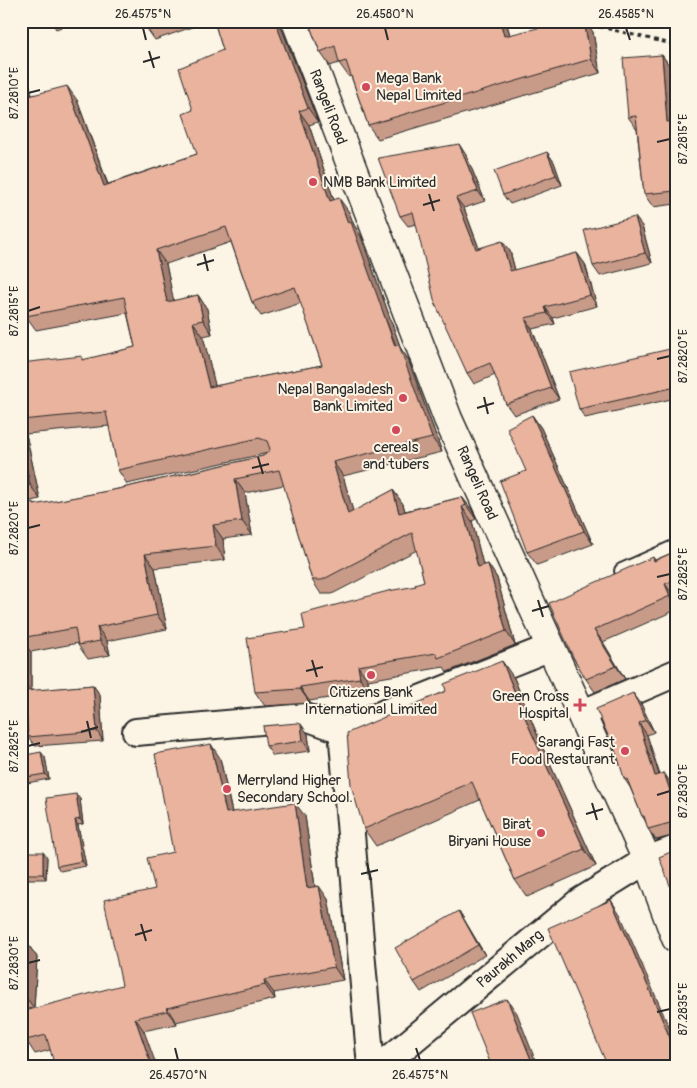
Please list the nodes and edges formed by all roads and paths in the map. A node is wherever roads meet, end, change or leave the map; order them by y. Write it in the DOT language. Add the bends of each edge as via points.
graph roads {
  1 [pos="296,21"];
  2 [pos="582,23"];
  3 [pos="676,45"];
  4 [pos="676,548"];
  5 [pos="607,578"];
  6 [pos="551,647"];
  7 [pos="676,673"];
  8 [pos="581,714"];
  9 [pos="342,730"];
  10 [pos="136,732"];
  11 [pos="676,849"];
  12 [pos="647,860"];
  13 [pos="676,938"];
  14 [pos="371,1067"];
  15 [pos="380,1067"];
  1 -- 6 [label="main road, Rangeli Road" via="448,419 540,610"];
  2 -- 3 [label="path"];
  4 -- 5 [label="lane"];
  6 -- 8 [label="main road, Rangeli Road"];
  6 -- 9 [label="street"];
  7 -- 8 [label="street"];
  8 -- 12 [label="main road, Rangeli Road"];
  9 -- 10 [label="street" via="306,717"];
  9 -- 14 [label="street"];
  11 -- 12 [label="street, Paurakh Marg"];
  12 -- 13 [label="main road, Rangeli Road"];
  12 -- 15 [label="street, Paurakh Marg" via="579,902"];
}
